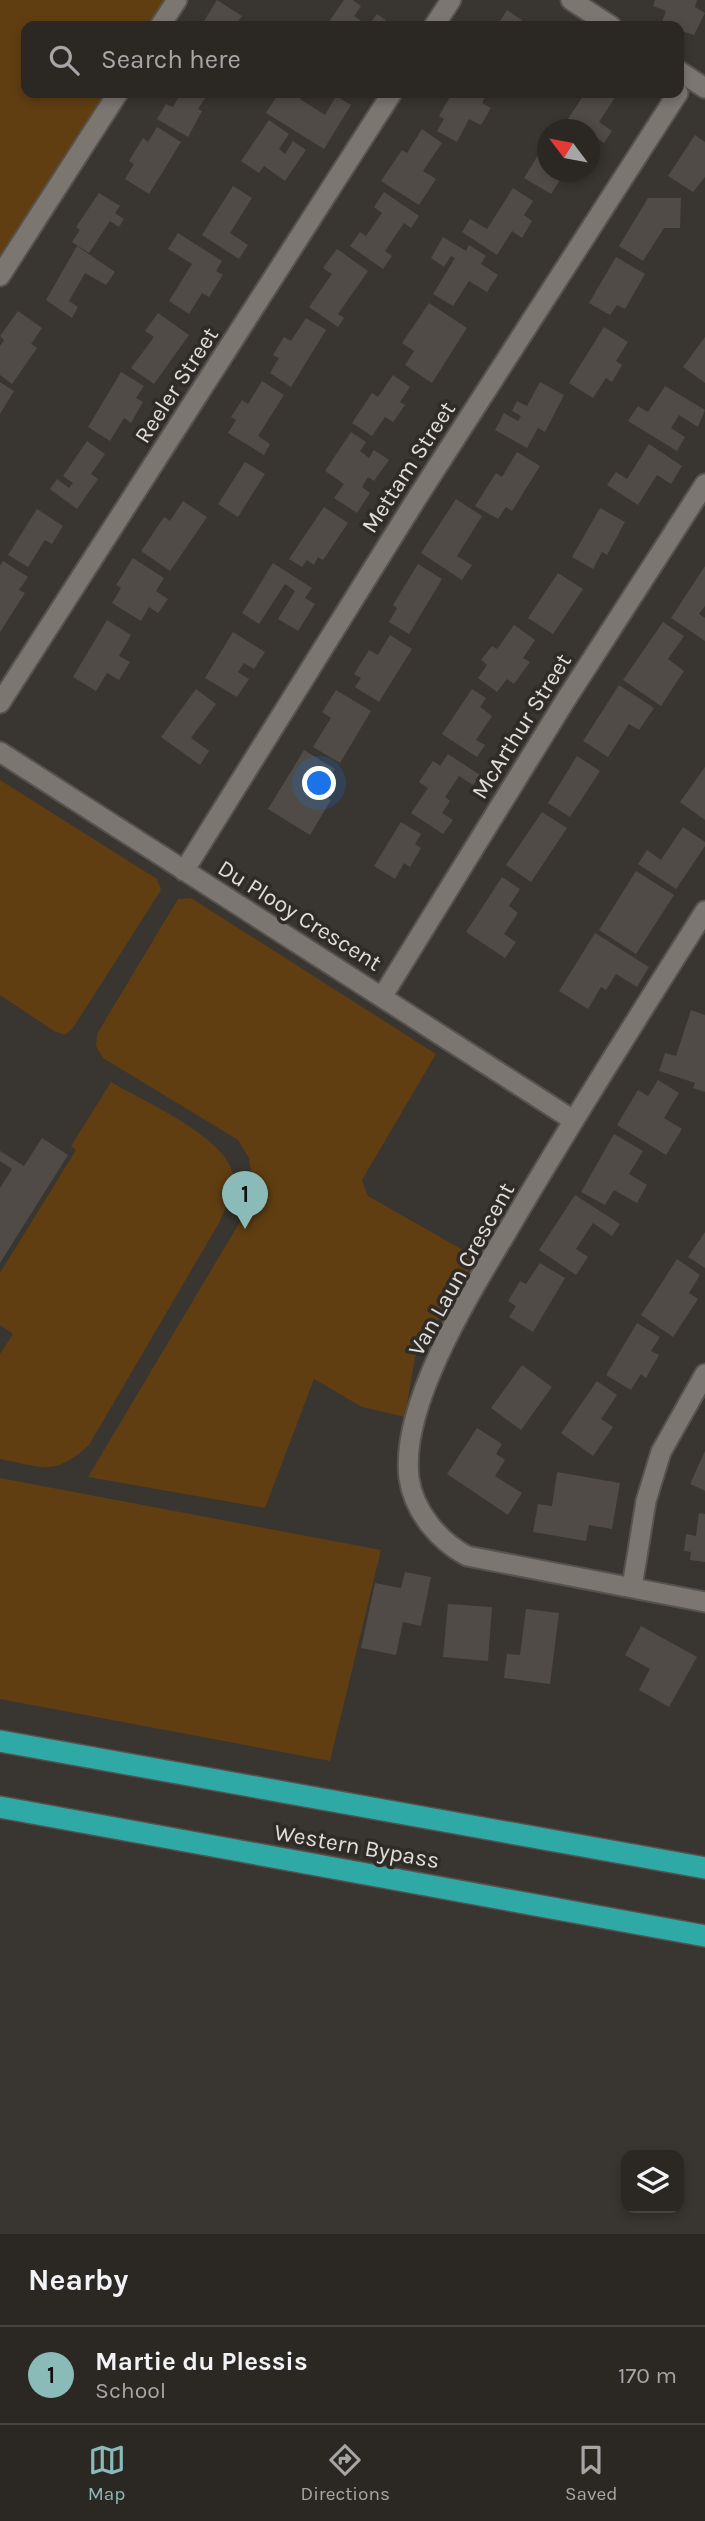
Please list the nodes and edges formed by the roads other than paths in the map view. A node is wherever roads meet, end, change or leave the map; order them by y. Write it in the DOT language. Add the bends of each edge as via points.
graph roads {
  1 [pos="177,0"];
  2 [pos="451,0"];
  3 [pos="571,0"];
  4 [pos="163,21"];
  5 [pos="437,21"];
  6 [pos="603,21"];
  7 [pos="115,98"];
  8 [pos="389,98"];
  9 [pos="677,98"];
  10 [pos="0,276"];
  11 [pos="705,484"];
  12 [pos="0,703"];
  13 [pos="0,752"];
  14 [pos="184,871"];
  15 [pos="705,911"];
  16 [pos="382,996"];
  17 [pos="573,1120"];
  18 [pos="705,1374"];
  19 [pos="632,1587"];
  20 [pos="705,1602"];
  21 [pos="0,1741"];
  22 [pos="0,1807"];
  23 [pos="705,1868"];
  24 [pos="705,1936"];
  1 -- 4 [label="street"];
  2 -- 5 [label="street"];
  3 -- 6 [label="street"];
  7 -- 10 [label="street"];
  8 -- 12 [label="street, Reeler Street"];
  9 -- 14 [label="street, Mettam Street" via="417,498"];
  11 -- 16 [label="street, McArthur Street"];
  13 -- 14 [label="street, Du Plooy Crescent"];
  14 -- 16 [label="street, Du Plooy Crescent"];
  15 -- 17 [label="street, Van Laun Crescent"];
  16 -- 17 [label="street, Du Plooy Crescent"];
  17 -- 19 [label="street, Van Laun Crescent" via="451,1328 421,1400 409,1478 420,1512 449,1546 467,1556"];
  18 -- 19 [label="street" via="661,1452 646,1502"];
  19 -- 20 [label="street, Van Laun Crescent"];
  21 -- 23 [label="highway, Western Bypass"];
  22 -- 24 [label="highway, Western Bypass"];
}
